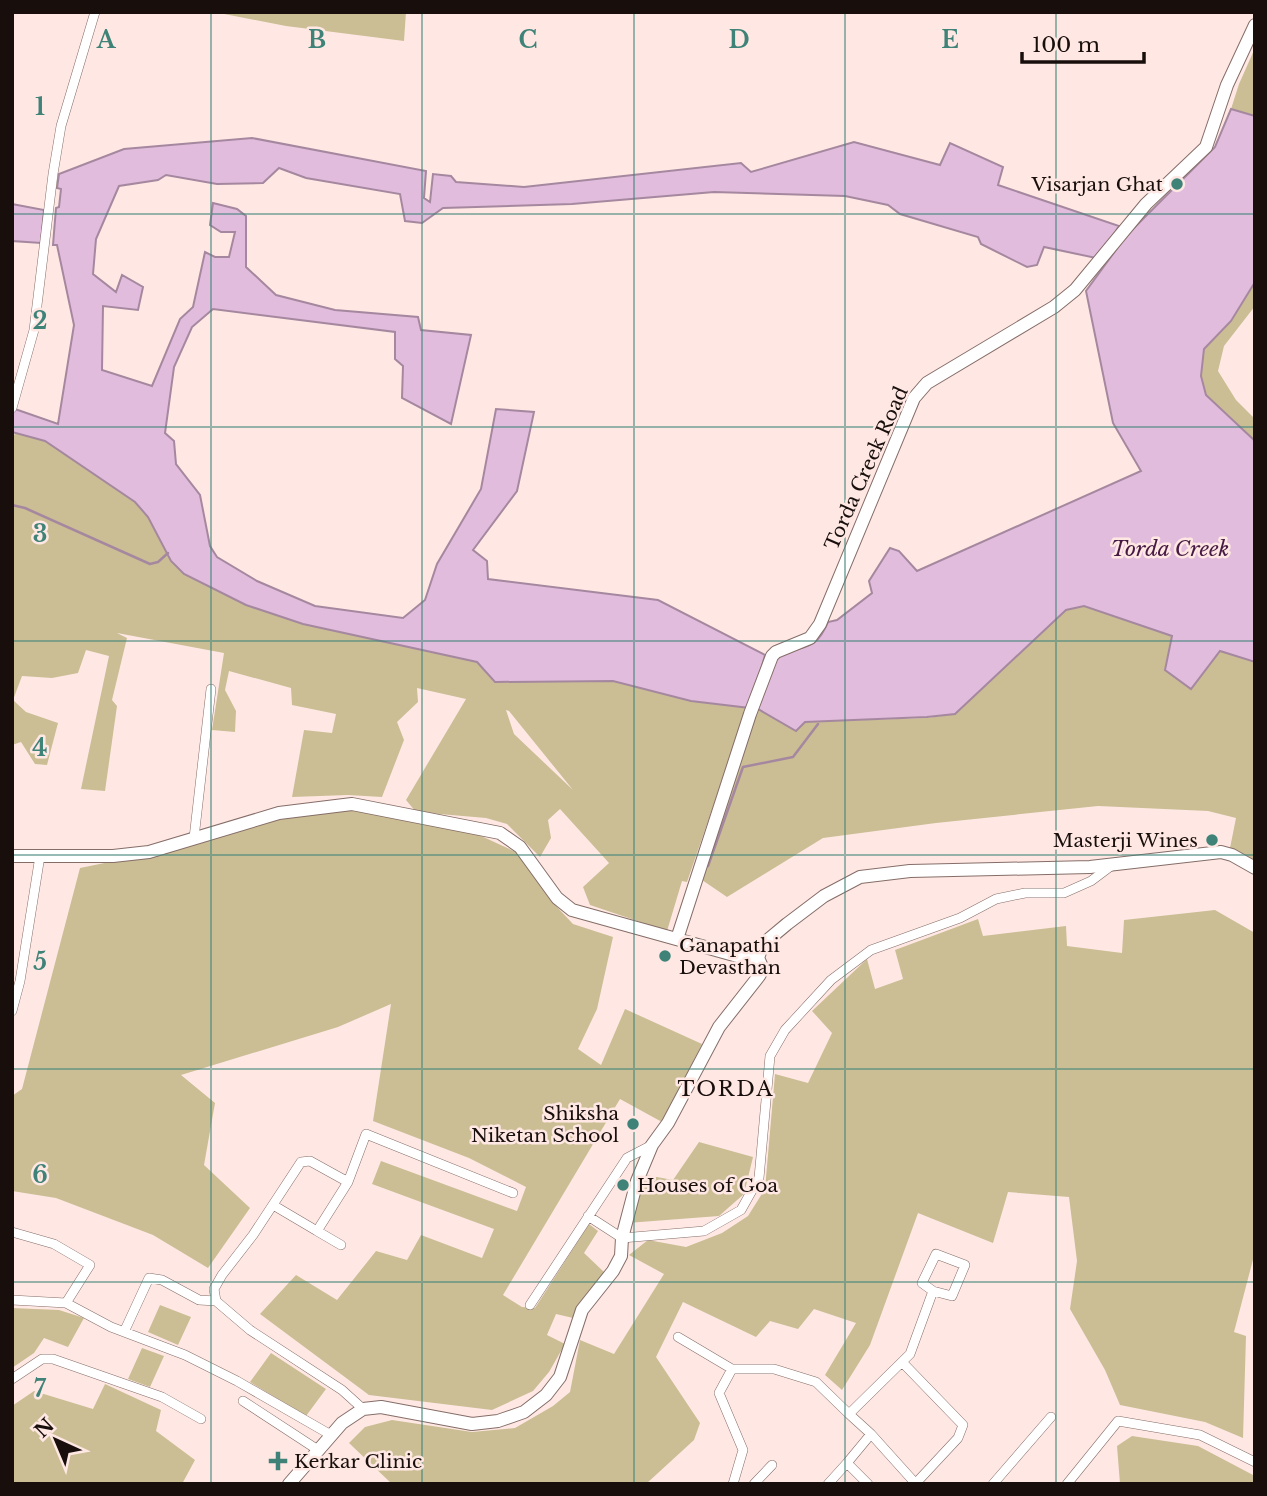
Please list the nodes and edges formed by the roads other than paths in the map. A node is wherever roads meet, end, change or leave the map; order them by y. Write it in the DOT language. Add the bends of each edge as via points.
graph roads {
  1 [pos="95,12"];
  2 [pos="1255,25"];
  3 [pos="13,407"];
  4 [pos="211,689"];
  5 [pos="194,838"];
  6 [pos="12,856"];
  7 [pos="40,856"];
  8 [pos="1114,865"];
  9 [pos="1255,868"];
  10 [pos="677,939"];
  11 [pos="758,958"];
  12 [pos="12,1011"];
  13 [pos="652,1145"];
  14 [pos="348,1182"];
  15 [pos="513,1193"];
  16 [pos="273,1205"];
  17 [pos="588,1216"];
  18 [pos="317,1231"];
  19 [pos="12,1232"];
  20 [pos="622,1238"];
  21 [pos="341,1245"];
  22 [pos="933,1291"];
  23 [pos="12,1300"];
  24 [pos="216,1301"];
  25 [pos="66,1303"];
  26 [pos="530,1305"];
  27 [pos="124,1332"];
  28 [pos="678,1337"];
  29 [pos="902,1362"];
  30 [pos="732,1368"];
  31 [pos="12,1379"];
  32 [pos="243,1401"];
  33 [pos="363,1409"];
  34 [pos="849,1414"];
  35 [pos="1051,1417"];
  36 [pos="201,1419"];
  37 [pos="871,1434"];
  38 [pos="331,1435"];
  39 [pos="318,1450"];
  40 [pos="1255,1462"];
  41 [pos="847,1463"];
  42 [pos="772,1465"];
  43 [pos="916,1483"];
  44 [pos="289,1484"];
  45 [pos="733,1484"];
  46 [pos="754,1484"];
  47 [pos="828,1484"];
  48 [pos="868,1484"];
  49 [pos="993,1484"];
  50 [pos="1067,1484"];
  1 -- 3 [label="street" via="61,127 34,330"];
  2 -- 10 [label="street, Torda Creek Road" via="1227,85 1206,147 1146,204 1066,299 919,389 820,624 810,638 776,652 765,674"];
  4 -- 5 [label="street"];
  5 -- 7 [label="street" via="113,856"];
  5 -- 10 [label="street" via="279,813 352,804 475,827 500,833 520,848 557,898 572,910"];
  6 -- 7 [label="street"];
  7 -- 12 [label="street"];
  8 -- 9 [label="street" via="1221,852"];
  8 -- 11 [label="street" via="910,871 860,877 824,896 787,924 763,944"];
  8 -- 20 [label="street" via="1064,893 996,899 960,918 871,950 831,981 785,1030 770,1056 758,1178 741,1210 704,1231"];
  10 -- 11 [label="street"];
  11 -- 13 [label="street" via="759,976 719,1027"];
  13 -- 17 [label="street" via="627,1158"];
  13 -- 20 [label="street"];
  14 -- 15 [label="street" via="366,1134"];
  14 -- 16 [label="street" via="310,1161 301,1162"];
  14 -- 18 [label="street"];
  16 -- 18 [label="street"];
  16 -- 24 [label="street" via="222,1275 214,1289"];
  17 -- 20 [label="street"];
  17 -- 26 [label="street"];
  18 -- 21 [label="street"];
  19 -- 25 [label="street" via="54,1244 90,1265"];
  20 -- 33 [label="street" via="621,1256 613,1271 582,1310 560,1377 524,1412 472,1424 381,1407"];
  22 -- 22 [label="street" via="922,1283 936,1254 965,1265 952,1296"];
  22 -- 29 [label="street" via="910,1354"];
  23 -- 25 [label="street"];
  24 -- 27 [label="street" via="199,1300 149,1278"];
  24 -- 33 [label="street"];
  25 -- 27 [label="street"];
  27 -- 38 [label="street" via="237,1381"];
  28 -- 30 [label="street"];
  29 -- 34 [label="street"];
  29 -- 43 [label="street" via="963,1425 958,1438"];
  30 -- 34 [label="street" via="774,1369 816,1382"];
  30 -- 45 [label="street" via="719,1393 743,1450"];
  31 -- 36 [label="street" via="42,1359 53,1359 162,1398"];
  32 -- 39 [label="street"];
  33 -- 38 [label="street"];
  34 -- 37 [label="street"];
  35 -- 49 [label="street"];
  37 -- 41 [label="street"];
  37 -- 43 [label="street"];
  38 -- 39 [label="street"];
  39 -- 44 [label="street"];
  40 -- 50 [label="street" via="1200,1435 1118,1421"];
  41 -- 47 [label="street"];
  41 -- 48 [label="street"];
  42 -- 46 [label="street"];
}
